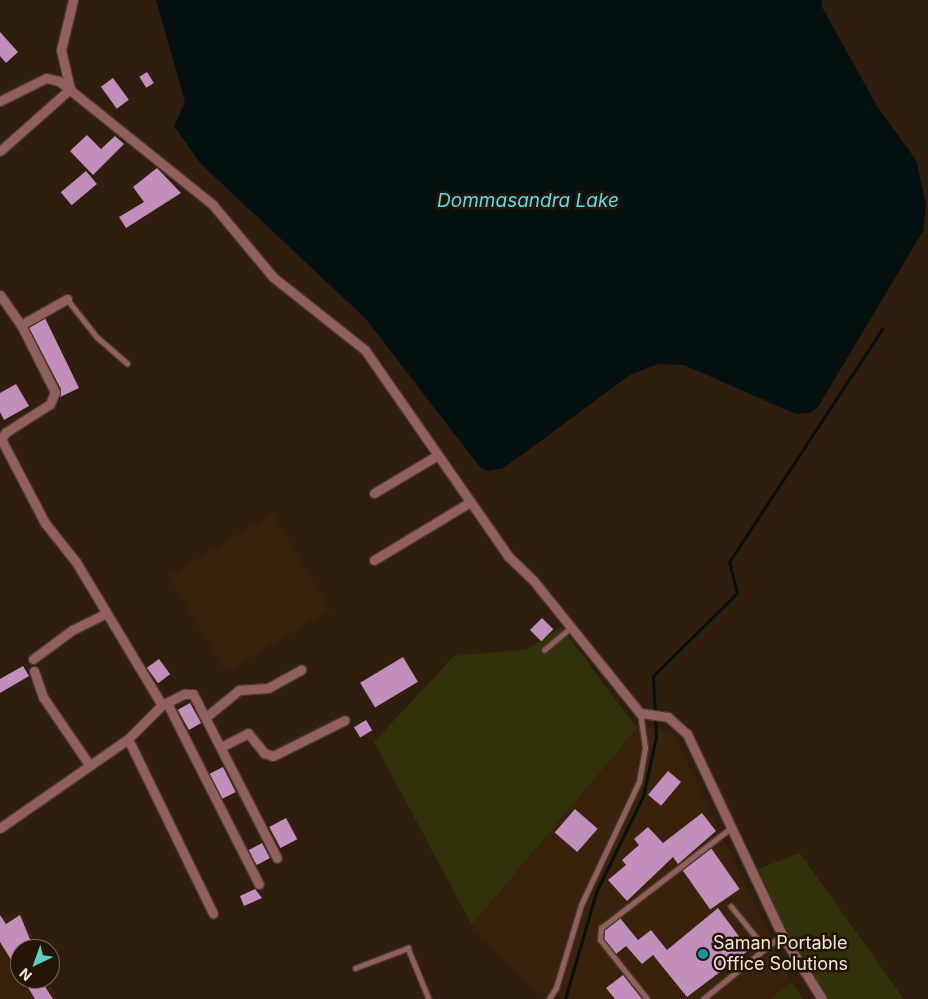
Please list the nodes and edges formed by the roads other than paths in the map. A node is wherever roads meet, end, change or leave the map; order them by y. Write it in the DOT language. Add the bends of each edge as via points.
graph roads {
  1 [pos="73,0"];
  2 [pos="70,89"];
  3 [pos="0,101"];
  4 [pos="0,151"];
  5 [pos="0,294"];
  6 [pos="67,299"];
  7 [pos="21,325"];
  8 [pos="127,363"];
  9 [pos="438,455"];
  10 [pos="374,493"];
  11 [pos="470,502"];
  12 [pos="374,560"];
  13 [pos="105,614"];
  14 [pos="571,627"];
  15 [pos="544,650"];
  16 [pos="33,658"];
  17 [pos="34,670"];
  18 [pos="301,670"];
  19 [pos="164,704"];
  20 [pos="640,713"];
  21 [pos="206,717"];
  22 [pos="345,720"];
  23 [pos="128,739"];
  24 [pos="221,747"];
  25 [pos="88,763"];
  26 [pos="733,827"];
  27 [pos="0,828"];
  28 [pos="277,858"];
  29 [pos="259,884"];
  30 [pos="731,906"];
  31 [pos="214,913"];
  32 [pos="782,935"];
  33 [pos="765,948"];
  34 [pos="355,968"];
  35 [pos="429,999"];
  36 [pos="548,999"];
  37 [pos="647,999"];
  38 [pos="703,999"];
  39 [pos="822,999"];
  1 -- 2 [label="street" via="60,50"];
  2 -- 3 [label="street" via="50,77"];
  2 -- 4 [label="street"];
  2 -- 9 [label="street" via="212,205 273,278 365,350"];
  5 -- 7 [label="street"];
  6 -- 7 [label="street"];
  6 -- 8 [label="lane" via="98,337"];
  7 -- 13 [label="street" via="55,392 50,404 1,439 45,523 76,562"];
  9 -- 10 [label="street"];
  9 -- 11 [label="street"];
  11 -- 12 [label="street"];
  11 -- 14 [label="street" via="508,556 533,580"];
  13 -- 16 [label="street" via="72,630"];
  13 -- 19 [label="street"];
  14 -- 15 [label="lane"];
  14 -- 20 [label="street"];
  17 -- 25 [label="street" via="43,697"];
  18 -- 21 [label="street" via="268,688 239,690"];
  19 -- 21 [label="street" via="189,692"];
  19 -- 23 [label="street"];
  19 -- 29 [label="street"];
  20 -- 26 [label="street" via="668,717 687,734"];
  20 -- 36 [label="lane" via="645,748 639,782 581,905 556,988"];
  21 -- 24 [label="street"];
  22 -- 24 [label="street" via="273,756 264,753 248,733"];
  23 -- 25 [label="street"];
  23 -- 31 [label="street"];
  24 -- 28 [label="street"];
  25 -- 27 [label="street"];
  26 -- 32 [label="street"];
  26 -- 37 [label="lane" via="602,928 600,940"];
  30 -- 33 [label="lane"];
  32 -- 33 [label="lane"];
  32 -- 39 [label="street"];
  33 -- 38 [label="lane"];
  34 -- 35 [label="lane" via="408,948"];
}
